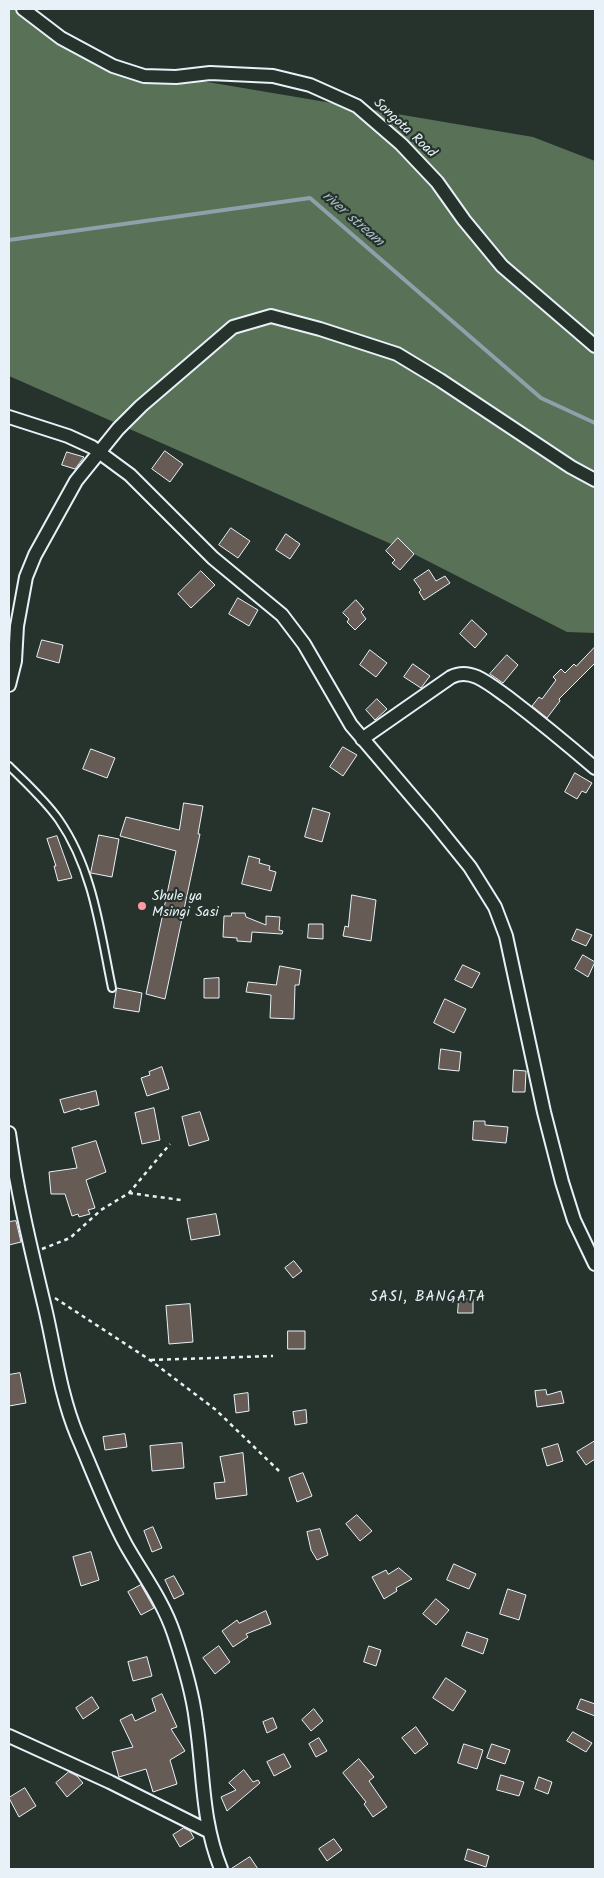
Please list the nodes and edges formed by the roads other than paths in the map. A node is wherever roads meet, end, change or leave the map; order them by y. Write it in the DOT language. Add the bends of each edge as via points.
graph roads {
  1 [pos="23,9"];
  2 [pos="595,346"];
  3 [pos="9,417"];
  4 [pos="99,452"];
  5 [pos="595,480"];
  6 [pos="9,685"];
  7 [pos="362,738"];
  8 [pos="9,766"];
  9 [pos="595,768"];
  10 [pos="112,988"];
  11 [pos="9,1133"];
  12 [pos="595,1264"];
  13 [pos="9,1736"];
  14 [pos="208,1832"];
  15 [pos="221,1869"];
  1 -- 2 [label="street, Songota Road" via="61,38 113,66 144,76 210,73 273,76 310,85 357,106 401,144 437,182 502,266"];
  3 -- 4 [label="street" via="84,442"];
  4 -- 5 [label="street" via="141,406 233,327 271,316 397,354 563,463"];
  4 -- 6 [label="street" via="76,481 26,577"];
  4 -- 7 [label="street" via="130,475 213,558 282,615 304,644 351,725"];
  7 -- 9 [label="street" via="451,677 466,674 478,677 536,718"];
  7 -- 12 [label="street" via="470,867 495,907 513,963 562,1182 574,1220"];
  8 -- 10 [label="lane" via="59,819 73,844 92,888"];
  11 -- 14 [label="street" via="15,1178 63,1391 76,1433 111,1514 155,1591 175,1637 196,1719"];
  13 -- 14 [label="street"];
  14 -- 15 [label="street"];
}
